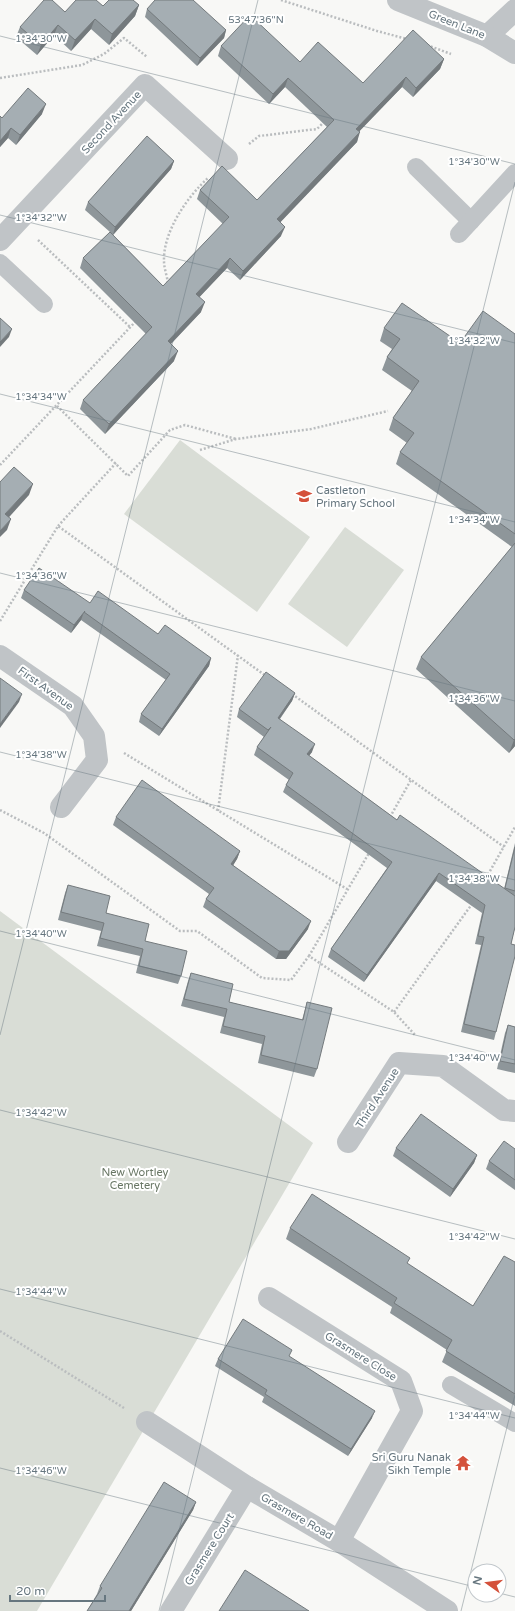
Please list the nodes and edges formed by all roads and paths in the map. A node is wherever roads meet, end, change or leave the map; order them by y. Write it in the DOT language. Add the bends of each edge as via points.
graph roads {
  1 [pos="281,0"];
  2 [pos="398,0"];
  3 [pos="515,10"];
  4 [pos="486,36"];
  5 [pos="407,39"];
  6 [pos="414,41"];
  7 [pos="421,43"];
  8 [pos="402,44"];
  9 [pos="515,52"];
  10 [pos="455,55"];
  11 [pos="152,61"];
  12 [pos="0,78"];
  13 [pos="329,118"];
  14 [pos="227,159"];
  15 [pos="416,167"];
  16 [pos="515,173"];
  17 [pos="18,221"];
  18 [pos="471,221"];
  19 [pos="459,234"];
  20 [pos="0,240"];
  21 [pos="0,263"];
  22 [pos="169,288"];
  23 [pos="44,304"];
  24 [pos="141,316"];
  25 [pos="130,327"];
  26 [pos="57,406"];
  27 [pos="388,411"];
  28 [pos="236,439"];
  29 [pos="200,450"];
  30 [pos="116,463"];
  31 [pos="0,465"];
  32 [pos="58,526"];
  33 [pos="0,621"];
  34 [pos="238,655"];
  35 [pos="0,656"];
  36 [pos="270,678"];
  37 [pos="289,692"];
  38 [pos="94,736"];
  39 [pos="411,780"];
  40 [pos="61,807"];
  41 [pos="0,810"];
  42 [pos="218,811"];
  43 [pos="387,821"];
  44 [pos="515,827"];
  45 [pos="504,847"];
  46 [pos="371,849"];
  47 [pos="484,882"];
  48 [pos="347,890"];
  49 [pos="474,902"];
  50 [pos="309,956"];
  51 [pos="394,1012"];
  52 [pos="443,1066"];
  53 [pos="515,1111"];
  54 [pos="348,1142"];
  55 [pos="269,1298"];
  56 [pos="0,1331"];
  57 [pos="451,1385"];
  58 [pos="147,1422"];
  59 [pos="515,1423"];
  60 [pos="247,1487"];
  61 [pos="339,1541"];
  62 [pos="170,1611"];
  63 [pos="447,1611"];
  1 -- 5 [label="path"];
  2 -- 4 [label="street, Green Lane"];
  3 -- 4 [label="street"];
  4 -- 9 [label="street, Green Lane"];
  5 -- 6 [label="path"];
  5 -- 8 [label="path"];
  7 -- 10 [label="path"];
  11 -- 12 [label="path" via="124,38 104,54 82,65"];
  13 -- 14 [label="path" via="317,129 259,136"];
  14 -- 17 [label="street, Second Avenue" via="146,85"];
  14 -- 22 [label="path" via="178,214 166,239 164,261"];
  15 -- 18 [label="lane"];
  16 -- 18 [label="lane"];
  17 -- 20 [label="street, Second Avenue"];
  17 -- 25 [label="path"];
  18 -- 19 [label="lane"];
  21 -- 23 [label="lane"];
  24 -- 25 [label="path"];
  25 -- 26 [label="path"];
  26 -- 30 [label="path"];
  26 -- 31 [label="path"];
  27 -- 28 [label="path" via="311,429"];
  28 -- 29 [label="path"];
  28 -- 30 [label="path" via="185,425 170,430 128,476"];
  30 -- 32 [label="path"];
  32 -- 33 [label="path"];
  32 -- 34 [label="path"];
  34 -- 36 [label="path"];
  34 -- 42 [label="path"];
  35 -- 38 [label="street, First Avenue" via="73,706"];
  37 -- 39 [label="path"];
  38 -- 40 [label="street, First Avenue" via="97,760"];
  38 -- 42 [label="path"];
  39 -- 43 [label="path"];
  39 -- 45 [label="path"];
  41 -- 50 [label="path" via="44,833 180,931 196,930 262,978 291,980"];
  42 -- 48 [label="path"];
  44 -- 45 [label="path"];
  45 -- 47 [label="path"];
  46 -- 48 [label="path"];
  48 -- 50 [label="path"];
  49 -- 51 [label="path"];
  50 -- 51 [label="path"];
  51 -- 52 [label="path"];
  52 -- 53 [label="street" via="504,1110"];
  52 -- 54 [label="street, Third Avenue" via="399,1063"];
  55 -- 61 [label="street, Grasmere Close" via="401,1381 412,1411"];
  56 -- 58 [label="path"];
  57 -- 59 [label="lane"];
  58 -- 60 [label="street, Grasmere Road"];
  60 -- 61 [label="street, Grasmere Road"];
  60 -- 62 [label="street, Grasmere Court"];
  61 -- 63 [label="street, Grasmere Road"];
}
